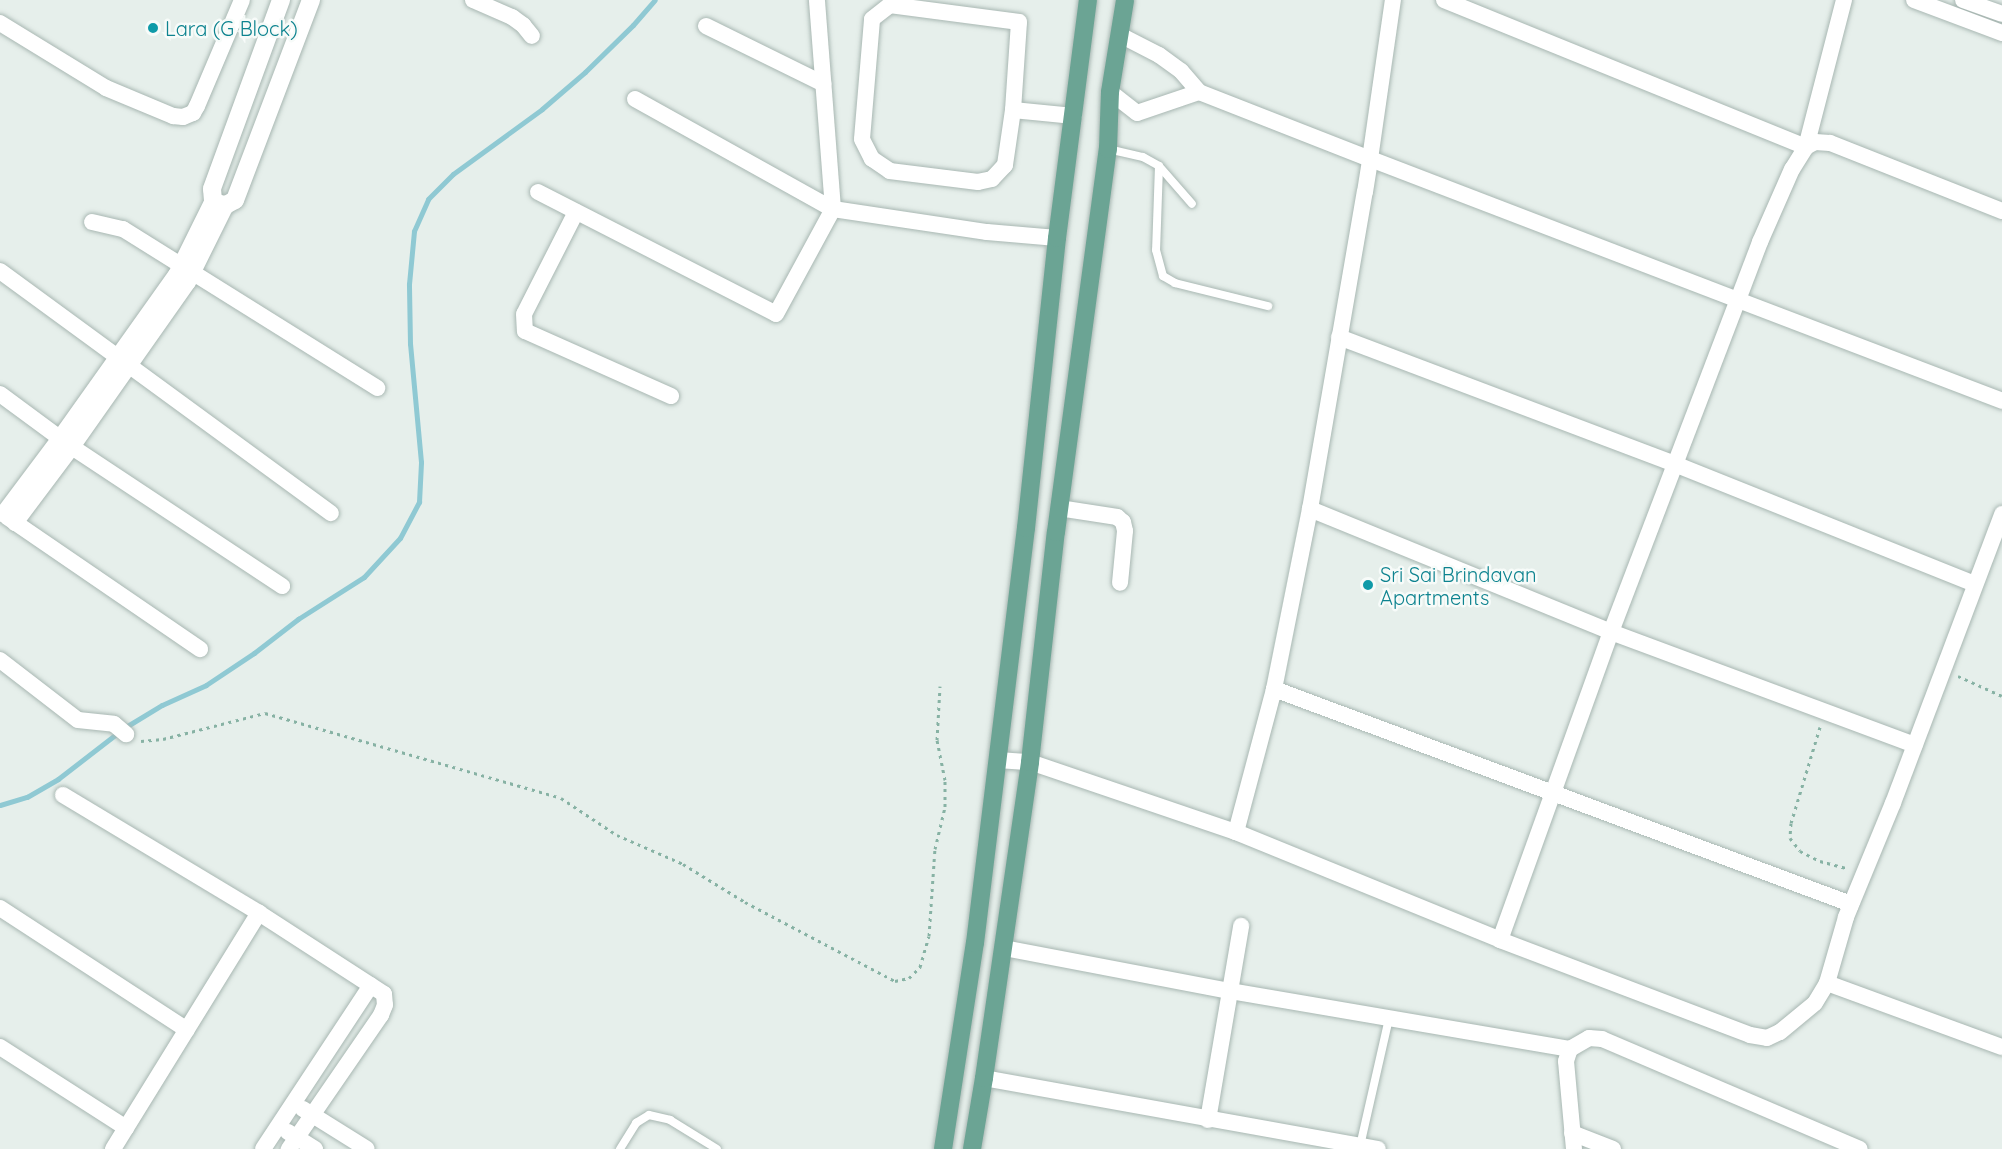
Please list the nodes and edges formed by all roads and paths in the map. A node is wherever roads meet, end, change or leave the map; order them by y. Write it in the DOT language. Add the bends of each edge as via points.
graph roads {
  1 [pos="242,0"];
  2 [pos="281,0"];
  3 [pos="311,0"];
  4 [pos="473,0"];
  5 [pos="817,0"];
  6 [pos="1088,0"];
  7 [pos="1125,0"];
  8 [pos="1394,0"];
  9 [pos="1444,0"];
  10 [pos="1844,0"];
  11 [pos="1914,0"];
  12 [pos="1963,0"];
  13 [pos="2002,14"];
  14 [pos="0,23"];
  15 [pos="706,26"];
  16 [pos="2002,33"];
  17 [pos="1120,35"];
  18 [pos="532,36"];
  19 [pos="251,77"];
  20 [pos="824,84"];
  21 [pos="277,87"];
  22 [pos="1110,92"];
  23 [pos="1199,92"];
  24 [pos="635,99"];
  25 [pos="1013,110"];
  26 [pos="1074,116"];
  27 [pos="1806,147"];
  28 [pos="1107,149"];
  29 [pos="1370,159"];
  30 [pos="1159,166"];
  31 [pos="538,192"];
  32 [pos="220,203"];
  33 [pos="1192,204"];
  34 [pos="833,209"];
  35 [pos="2002,211"];
  36 [pos="576,212"];
  37 [pos="92,222"];
  38 [pos="1057,238"];
  39 [pos="187,269"];
  40 [pos="0,271"];
  41 [pos="1738,300"];
  42 [pos="1268,306"];
  43 [pos="1339,337"];
  44 [pos="124,360"];
  45 [pos="378,388"];
  46 [pos="0,394"];
  47 [pos="671,396"];
  48 [pos="2002,401"];
  49 [pos="66,443"];
  50 [pos="1677,465"];
  51 [pos="1032,474"];
  52 [pos="1063,478"];
  53 [pos="1059,508"];
  54 [pos="1310,508"];
  55 [pos="331,513"];
  56 [pos="2002,514"];
  57 [pos="6,516"];
  58 [pos="1120,583"];
  59 [pos="1974,584"];
  60 [pos="282,586"];
  61 [pos="1611,632"];
  62 [pos="200,649"];
  63 [pos="0,660"];
  64 [pos="1943,669"];
  65 [pos="940,686"];
  66 [pos="1274,689"];
  67 [pos="2002,696"];
  68 [pos="1825,712"];
  69 [pos="122,731"];
  70 [pos="1915,745"];
  71 [pos="998,760"];
  72 [pos="1030,762"];
  73 [pos="1553,794"];
  74 [pos="63,795"];
  75 [pos="1236,832"];
  76 [pos="1863,873"];
  77 [pos="1851,904"];
  78 [pos="0,908"];
  79 [pos="259,913"];
  80 [pos="1241,926"];
  81 [pos="1500,939"];
  82 [pos="1004,948"];
  83 [pos="1827,983"];
  84 [pos="371,985"];
  85 [pos="1230,990"];
  86 [pos="1389,1018"];
  87 [pos="187,1030"];
  88 [pos="0,1047"];
  89 [pos="2002,1047"];
  90 [pos="1570,1049"];
  91 [pos="984,1078"];
  92 [pos="292,1103"];
  93 [pos="311,1114"];
  94 [pos="1208,1120"];
  95 [pos="278,1125"];
  96 [pos="126,1128"];
  97 [pos="1573,1141"];
  98 [pos="292,1143"];
  99 [pos="1360,1146"];
  100 [pos="113,1149"];
  101 [pos="263,1149"];
  102 [pos="315,1149"];
  103 [pos="367,1149"];
  104 [pos="620,1149"];
  105 [pos="717,1149"];
  106 [pos="943,1149"];
  107 [pos="972,1149"];
  108 [pos="1378,1149"];
  109 [pos="1613,1149"];
  110 [pos="1860,1149"];
  1 -- 14 [label="street" via="197,106 193,113 183,117 106,88"];
  2 -- 19 [label="street"];
  3 -- 21 [label="street"];
  4 -- 18 [label="street" via="512,17"];
  5 -- 20 [label="street"];
  6 -- 26 [label="main road"];
  7 -- 17 [label="main road"];
  8 -- 29 [label="street"];
  9 -- 27 [label="street"];
  10 -- 27 [label="street"];
  11 -- 16 [label="street"];
  12 -- 13 [label="street"];
  15 -- 20 [label="street"];
  17 -- 22 [label="main road"];
  17 -- 23 [label="street" via="1159,55 1181,71"];
  19 -- 21 [label="street"];
  19 -- 32 [label="street" via="212,189"];
  20 -- 34 [label="street"];
  21 -- 32 [label="street" via="235,200"];
  22 -- 23 [label="street" via="1137,113"];
  22 -- 28 [label="main road"];
  23 -- 29 [label="street"];
  24 -- 34 [label="street"];
  25 -- 25 [label="street" via="1005,165 992,178 978,182 890,171 872,159 862,139 872,19 890,5 1019,22"];
  25 -- 26 [label="street"];
  26 -- 38 [label="main road"];
  27 -- 35 [label="street" via="1815,142 1830,143"];
  27 -- 41 [label="street" via="1787,180"];
  28 -- 30 [label="lane"];
  28 -- 52 [label="main road"];
  29 -- 41 [label="street"];
  29 -- 43 [label="street"];
  30 -- 33 [label="lane"];
  30 -- 42 [label="lane" via="1156,250 1164,276 1175,283"];
  31 -- 36 [label="street"];
  32 -- 39 [label="street"];
  34 -- 36 [label="street" via="776,314"];
  34 -- 38 [label="street" via="987,232"];
  36 -- 47 [label="street" via="524,314 525,331"];
  37 -- 39 [label="street" via="123,229"];
  38 -- 51 [label="main road"];
  39 -- 44 [label="street"];
  39 -- 45 [label="street"];
  40 -- 44 [label="street"];
  41 -- 48 [label="street"];
  41 -- 50 [label="street"];
  43 -- 50 [label="street"];
  43 -- 54 [label="street"];
  44 -- 49 [label="street"];
  44 -- 55 [label="street"];
  46 -- 49 [label="street"];
  49 -- 57 [label="street"];
  49 -- 60 [label="street"];
  50 -- 59 [label="street"];
  50 -- 61 [label="street"];
  51 -- 52 [label="main road"];
  51 -- 71 [label="main road"];
  52 -- 53 [label="main road"];
  53 -- 58 [label="street" via="1117,517 1123,522"];
  53 -- 72 [label="main road"];
  54 -- 61 [label="street"];
  54 -- 66 [label="street"];
  56 -- 59 [label="street"];
  57 -- 62 [label="street"];
  59 -- 64 [label="street"];
  61 -- 68 [label="street"];
  61 -- 73 [label="street"];
  63 -- 69 [label="street" via="78,720 107,722"];
  64 -- 67 [label="path"];
  64 -- 70 [label="street"];
  65 -- 69 [label="path" via="937,740 944,771 945,807 935,849 929,936 920,968 909,978 895,981 745,902 683,864 617,835 561,798 265,713 163,739 138,741"];
  66 -- 73 [label="street"];
  66 -- 75 [label="street"];
  68 -- 70 [label="street"];
  68 -- 76 [label="path" via="1791,823 1790,838 1800,851 1820,861"];
  70 -- 76 [label="street"];
  71 -- 72 [label="street"];
  71 -- 106 [label="main road"];
  72 -- 75 [label="street"];
  72 -- 82 [label="main road"];
  73 -- 77 [label="street"];
  73 -- 81 [label="street"];
  74 -- 79 [label="street"];
  75 -- 81 [label="street"];
  76 -- 77 [label="street"];
  77 -- 83 [label="street"];
  78 -- 87 [label="street"];
  79 -- 84 [label="street"];
  79 -- 87 [label="street"];
  80 -- 85 [label="street"];
  81 -- 83 [label="street" via="1750,1035 1767,1038 1815,1003"];
  82 -- 85 [label="street"];
  82 -- 91 [label="main road"];
  83 -- 89 [label="street"];
  84 -- 92 [label="street"];
  84 -- 93 [label="street" via="384,994 381,1015"];
  85 -- 86 [label="street"];
  85 -- 94 [label="street"];
  86 -- 90 [label="street"];
  86 -- 99 [label="lane"];
  87 -- 96 [label="street"];
  88 -- 96 [label="street"];
  90 -- 97 [label="street" via="1566,1071"];
  90 -- 110 [label="street" via="1589,1038 1602,1039"];
  91 -- 94 [label="street"];
  91 -- 107 [label="main road"];
  92 -- 93 [label="street"];
  92 -- 95 [label="street"];
  93 -- 98 [label="street"];
  93 -- 103 [label="street"];
  94 -- 99 [label="street"];
  95 -- 98 [label="street"];
  95 -- 101 [label="street"];
  96 -- 100 [label="street"];
  97 -- 109 [label="street"];
  98 -- 102 [label="street"];
  99 -- 108 [label="street"];
  104 -- 105 [label="lane" via="636,1123 649,1115 670,1120"];
}
